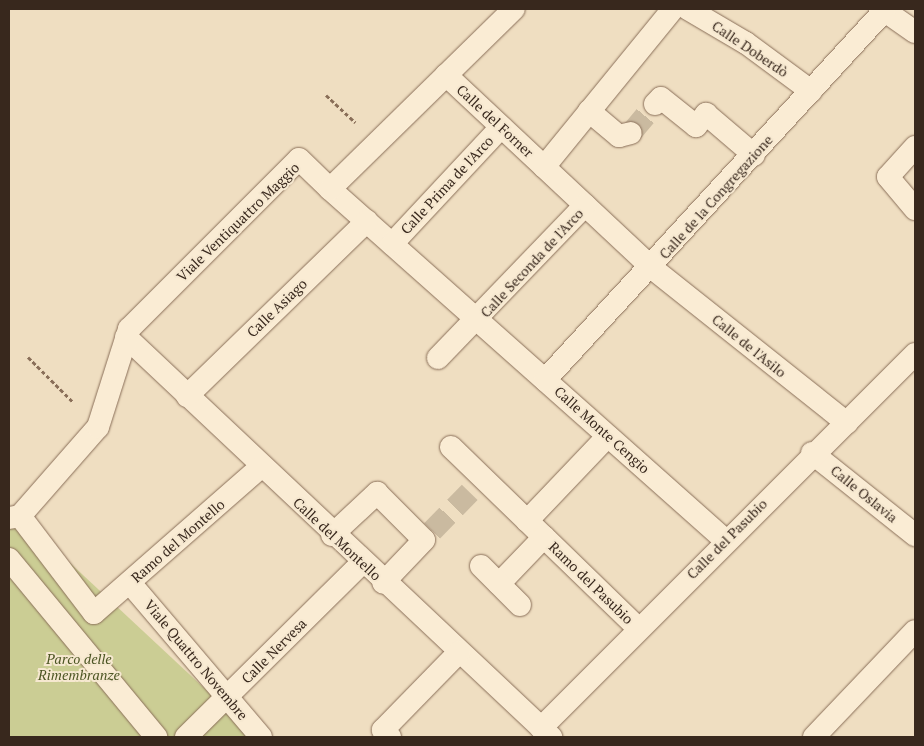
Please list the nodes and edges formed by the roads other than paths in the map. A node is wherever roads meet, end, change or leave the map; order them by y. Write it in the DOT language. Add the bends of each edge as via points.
graph roads {
  1 [pos="514,9"];
  2 [pos="673,9"];
  3 [pos="688,9"];
  4 [pos="883,10"];
  5 [pos="915,32"];
  6 [pos="446,75"];
  7 [pos="811,92"];
  8 [pos="595,103"];
  9 [pos="656,104"];
  10 [pos="502,127"];
  11 [pos="631,133"];
  12 [pos="915,148"];
  13 [pos="754,156"];
  14 [pos="547,164"];
  15 [pos="330,189"];
  16 [pos="585,205"];
  17 [pos="915,209"];
  18 [pos="367,221"];
  19 [pos="392,244"];
  20 [pos="652,268"];
  21 [pos="478,321"];
  22 [pos="126,337"];
  23 [pos="915,354"];
  24 [pos="438,358"];
  25 [pos="545,380"];
  26 [pos="187,396"];
  27 [pos="846,423"];
  28 [pos="608,436"];
  29 [pos="451,447"];
  30 [pos="812,453"];
  31 [pos="262,467"];
  32 [pos="14,517"];
  33 [pos="528,521"];
  34 [pos="332,535"];
  35 [pos="915,535"];
  36 [pos="544,538"];
  37 [pos="725,540"];
  38 [pos="9,558"];
  39 [pos="362,563"];
  40 [pos="481,566"];
  41 [pos="130,583"];
  42 [pos="383,583"];
  43 [pos="499,584"];
  44 [pos="520,605"];
  45 [pos="639,629"];
  46 [pos="915,631"];
  47 [pos="459,652"];
  48 [pos="228,697"];
  49 [pos="546,733"];
  50 [pos="156,737"];
  51 [pos="186,737"];
  52 [pos="261,737"];
  53 [pos="390,737"];
  54 [pos="814,737"];
  1 -- 6 [label="street"];
  2 -- 8 [label="street"];
  3 -- 7 [label="street, Calle Doberdò" via="746,43"];
  4 -- 5 [label="street"];
  4 -- 7 [label="street, Calle de la Congregazione"];
  6 -- 10 [label="street, Calle del Forner"];
  6 -- 15 [label="street"];
  7 -- 13 [label="street, Calle de la Congregazione"];
  8 -- 11 [label="street" via="619,136"];
  8 -- 14 [label="street"];
  9 -- 13 [label="street" via="660,98 696,126 706,114"];
  10 -- 14 [label="street, Calle del Forner"];
  10 -- 19 [label="street, Calle Prima de l'Arco"];
  12 -- 17 [label="street" via="888,177"];
  13 -- 20 [label="street, Calle de la Congregazione"];
  14 -- 16 [label="street, Calle del Forner"];
  15 -- 18 [label="street, Calle Monte Cengio"];
  15 -- 22 [label="street, Viale Ventiquattro Maggio" via="299,159 130,329"];
  16 -- 20 [label="street, Calle del Forner"];
  16 -- 21 [label="street, Calle Seconda de l'Arco"];
  18 -- 19 [label="street, Calle Monte Cengio"];
  18 -- 26 [label="street, Calle Asiago"];
  19 -- 21 [label="street, Calle Monte Cengio"];
  20 -- 25 [label="street, Calle de la Congregazione"];
  20 -- 27 [label="street, Calle de l'Asilo"];
  21 -- 24 [label="street"];
  21 -- 25 [label="street, Calle Monte Cengio"];
  22 -- 26 [label="street, Calle del Montello"];
  22 -- 32 [label="street, Viale Ventiquattro Maggio" via="98,427"];
  23 -- 27 [label="street, Calle del Pasubio"];
  25 -- 28 [label="street, Calle Monte Cengio"];
  26 -- 31 [label="street, Calle del Montello"];
  27 -- 30 [label="street, Calle del Pasubio"];
  28 -- 33 [label="street"];
  28 -- 37 [label="street, Calle Monte Cengio"];
  29 -- 33 [label="street, Ramo del Pasubio" via="476,485"];
  30 -- 35 [label="street, Calle Oslavia"];
  30 -- 37 [label="street, Calle del Pasubio"];
  31 -- 34 [label="street, Calle del Montello"];
  31 -- 41 [label="street, Ramo del Montello"];
  32 -- 41 [label="street, Ramo del Montello" via="94,613"];
  33 -- 36 [label="street, Ramo del Pasubio"];
  34 -- 39 [label="street, Calle del Montello"];
  34 -- 42 [label="street" via="377,493 428,535"];
  36 -- 43 [label="street"];
  36 -- 45 [label="street, Ramo del Pasubio"];
  37 -- 45 [label="street, Calle del Pasubio"];
  38 -- 50 [label="street"];
  39 -- 42 [label="street, Calle del Montello"];
  39 -- 48 [label="street, Calle Nervesa"];
  40 -- 43 [label="street"];
  41 -- 48 [label="street, Viale Quattro Novembre"];
  42 -- 47 [label="street, Calle del Montello"];
  43 -- 44 [label="street"];
  45 -- 49 [label="street, Calle del Pasubio"];
  46 -- 54 [label="street"];
  47 -- 49 [label="street, Calle del Montello"];
  47 -- 53 [label="street" via="383,730"];
  48 -- 51 [label="street, Calle Nervesa"];
  48 -- 52 [label="street, Viale Quattro Novembre"];
}
